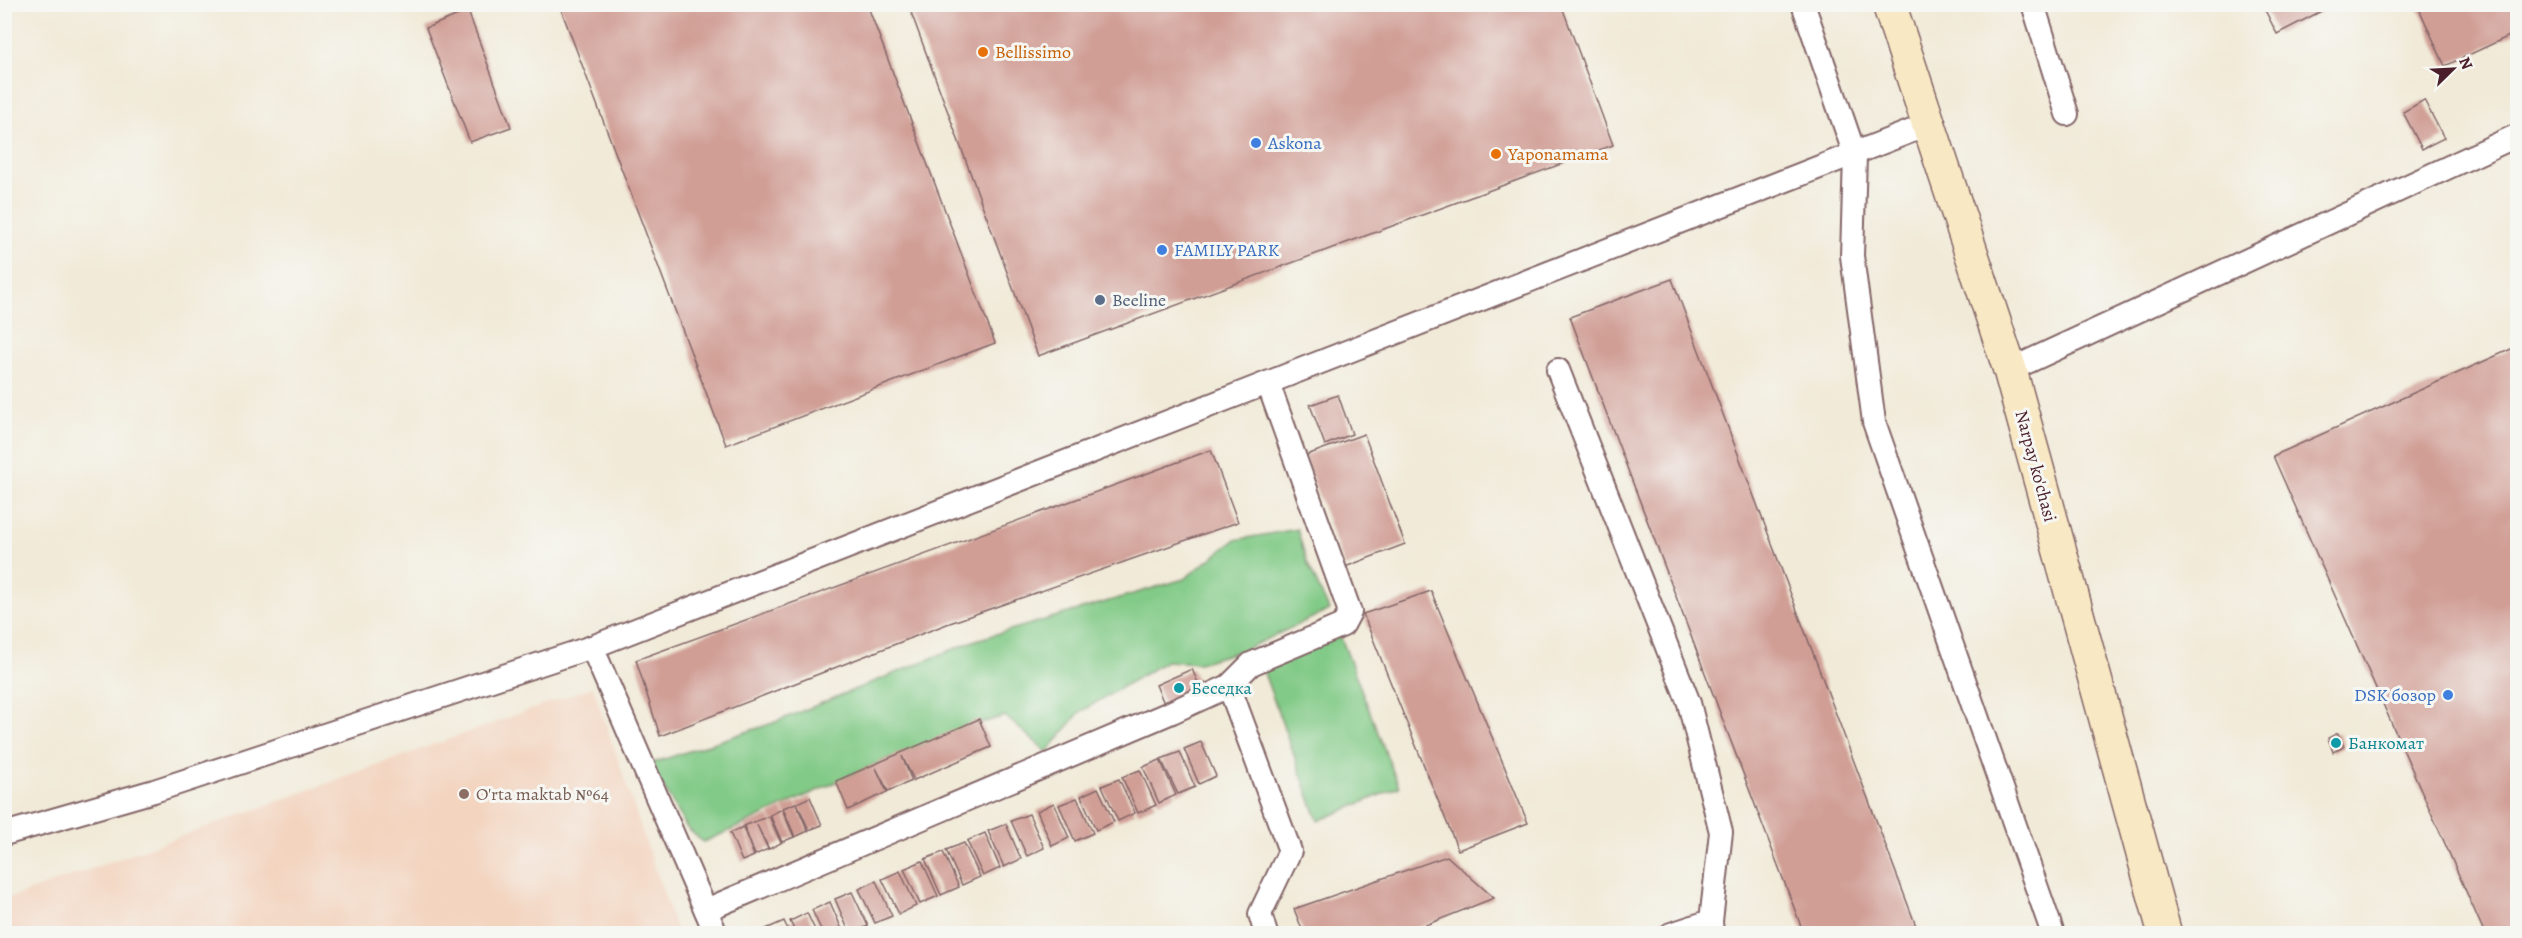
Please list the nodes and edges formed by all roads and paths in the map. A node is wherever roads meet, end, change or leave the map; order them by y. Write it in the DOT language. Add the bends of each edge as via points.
graph roads {
  1 [pos="1803,4"];
  2 [pos="2033,4"];
  3 [pos="1892,7"];
  4 [pos="2067,114"];
  5 [pos="1927,125"];
  6 [pos="2517,135"];
  7 [pos="1855,155"];
  8 [pos="1558,370"];
  9 [pos="2010,370"];
  10 [pos="1268,383"];
  11 [pos="592,647"];
  12 [pos="1228,686"];
  13 [pos="4,834"];
  14 [pos="706,910"];
  15 [pos="1712,927"];
  16 [pos="716,933"];
  17 [pos="1266,933"];
  18 [pos="1671,933"];
  19 [pos="2054,933"];
  20 [pos="2164,933"];
  1 -- 7 [label="lane"];
  2 -- 4 [label="lane"];
  3 -- 5 [label="main road, Narpay ko'chasi"];
  5 -- 7 [label="lane"];
  5 -- 9 [label="main road, Narpay ko'chasi"];
  6 -- 9 [label="lane"];
  7 -- 10 [label="lane"];
  7 -- 19 [label="lane" via="1852,256 1874,422"];
  8 -- 15 [label="lane" via="1689,702 1721,832"];
  9 -- 20 [label="main road, Narpay ko'chasi"];
  10 -- 11 [label="lane"];
  10 -- 12 [label="lane" via="1350,612 1343,625 1251,664"];
  11 -- 13 [label="lane" via="154,791"];
  11 -- 14 [label="lane"];
  12 -- 14 [label="lane"];
  12 -- 17 [label="lane" via="1290,851 1260,914"];
  14 -- 16 [label="lane"];
  15 -- 18 [label="lane"];
}
